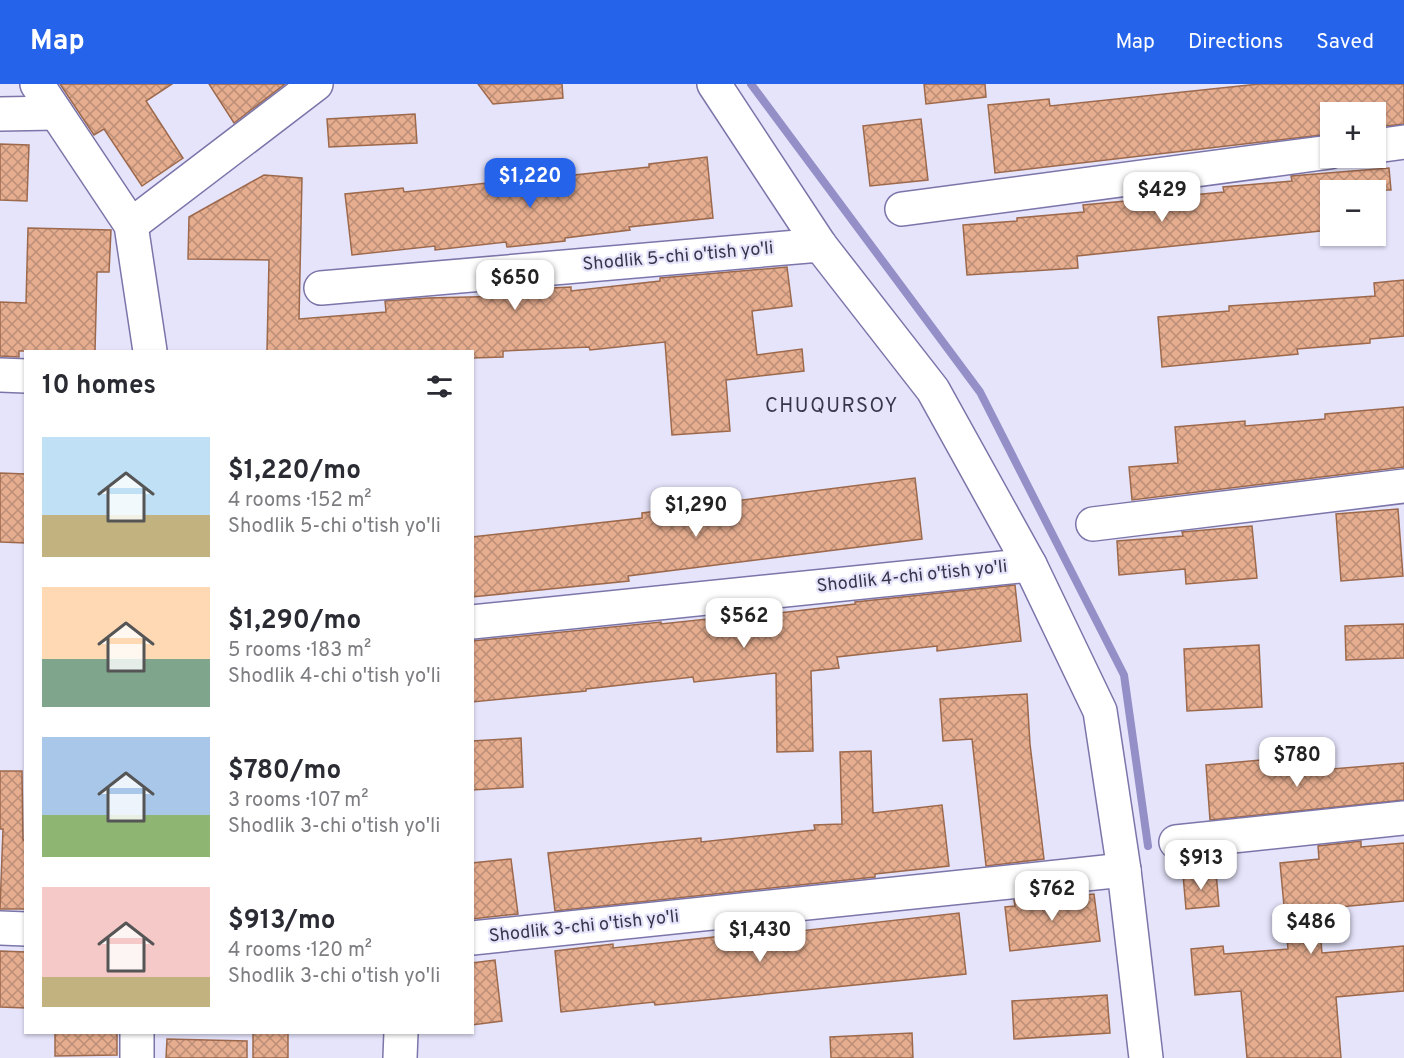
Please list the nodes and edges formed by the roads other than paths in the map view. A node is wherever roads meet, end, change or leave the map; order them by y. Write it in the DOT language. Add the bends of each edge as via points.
graph roads {
  1 [pos="37,84"];
  2 [pos="316,84"];
  3 [pos="714,84"];
  4 [pos="56,113"];
  5 [pos="0,114"];
  6 [pos="1404,142"];
  7 [pos="1386,145"];
  8 [pos="1320,153"];
  9 [pos="902,209"];
  10 [pos="130,225"];
  11 [pos="820,245"];
  12 [pos="321,288"];
  13 [pos="150,350"];
  14 [pos="0,375"];
  15 [pos="24,376"];
  16 [pos="1404,486"];
  17 [pos="1094,524"];
  18 [pos="1029,565"];
  19 [pos="474,622"];
  20 [pos="1404,818"];
  21 [pos="1176,842"];
  22 [pos="1124,870"];
  23 [pos="0,927"];
  24 [pos="24,929"];
  25 [pos="474,938"];
  26 [pos="137,1034"];
  27 [pos="401,1034"];
  28 [pos="137,1058"];
  29 [pos="400,1058"];
  30 [pos="1146,1058"];
  1 -- 4 [label="street"];
  2 -- 10 [label="street"];
  3 -- 11 [label="street"];
  4 -- 5 [label="street"];
  4 -- 10 [label="street"];
  6 -- 7 [label="street"];
  8 -- 9 [label="street"];
  10 -- 13 [label="street"];
  11 -- 12 [label="street, Shodlik 5-chi o'tish yo'li"];
  11 -- 18 [label="street" via="933,390"];
  14 -- 15 [label="street"];
  16 -- 17 [label="street"];
  18 -- 19 [label="street, Shodlik 4-chi o'tish yo'li"];
  18 -- 22 [label="street" via="1100,711"];
  20 -- 21 [label="street"];
  22 -- 25 [label="street, Shodlik 3-chi o'tish yo'li"];
  22 -- 30 [label="street"];
  23 -- 24 [label="street"];
  26 -- 28 [label="street"];
  27 -- 29 [label="street"];
}
